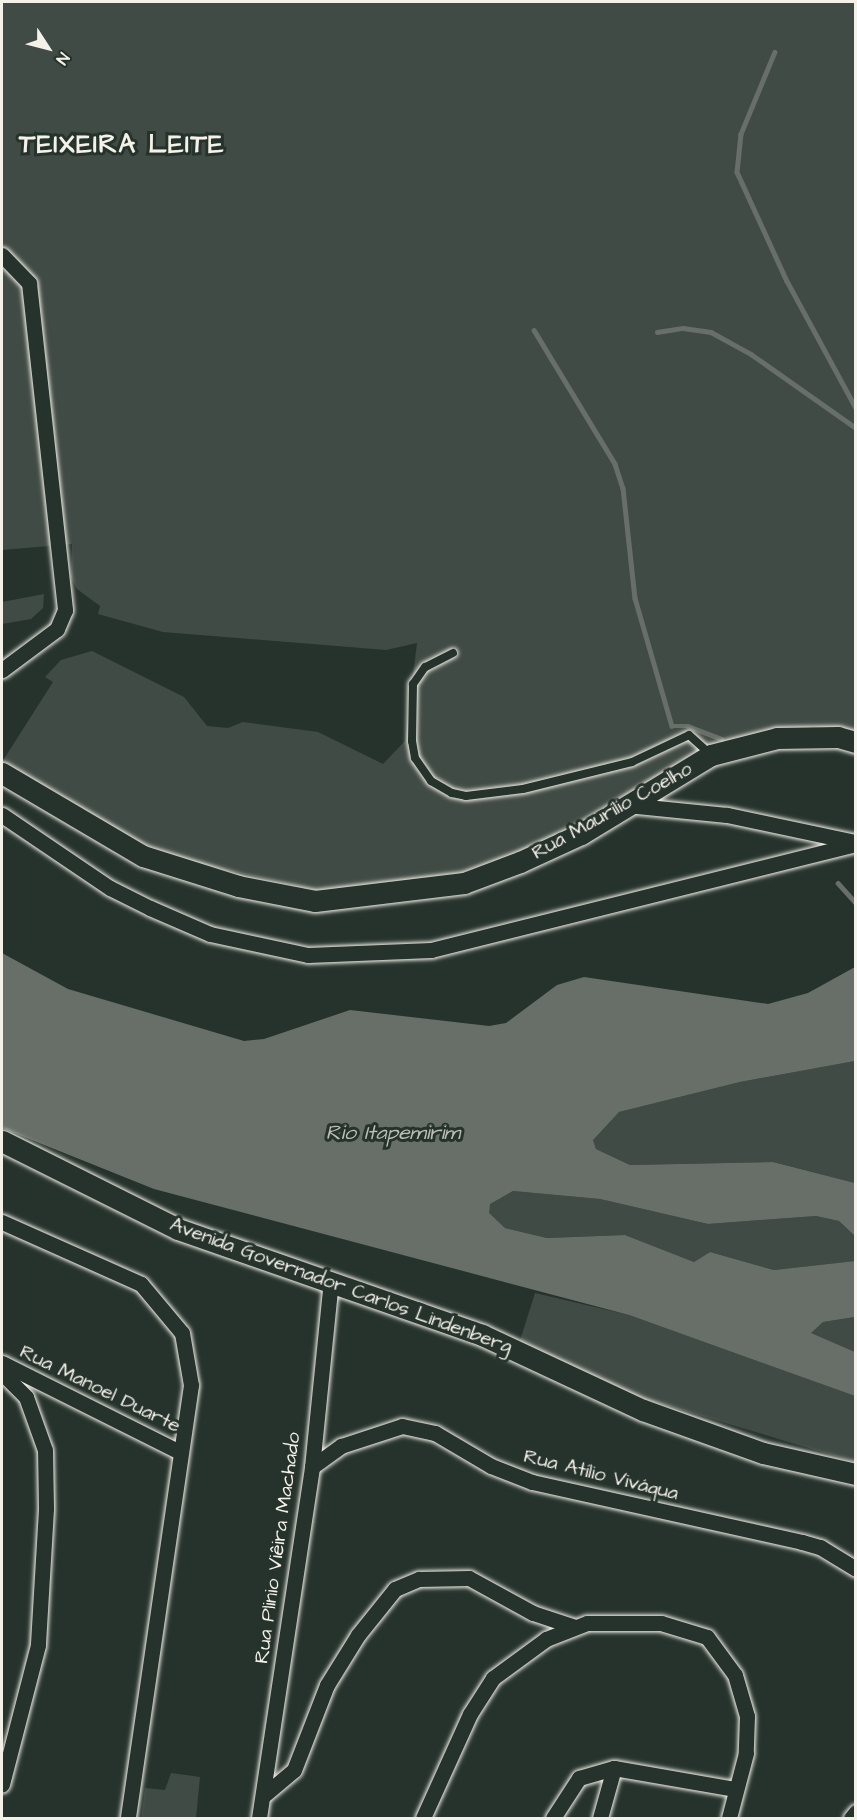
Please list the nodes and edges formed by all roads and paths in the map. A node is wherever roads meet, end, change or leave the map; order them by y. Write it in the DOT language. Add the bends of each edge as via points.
graph roads {
  1 [pos="2,255"];
  2 [pos="453,653"];
  3 [pos="2,670"];
  4 [pos="855,742"];
  5 [pos="711,755"];
  6 [pos="2,773"];
  7 [pos="627,805"];
  8 [pos="2,815"];
  9 [pos="855,843"];
  10 [pos="2,1142"];
  11 [pos="2,1222"];
  12 [pos="331,1281"];
  13 [pos="2,1363"];
  14 [pos="2,1373"];
  15 [pos="180,1452"];
  16 [pos="312,1467"];
  17 [pos="855,1474"];
  18 [pos="855,1569"];
  19 [pos="575,1627"];
  20 [pos="614,1768"];
  21 [pos="2,1784"];
  22 [pos="734,1789"];
  23 [pos="263,1796"];
  24 [pos="855,1812"];
  25 [pos="128,1818"];
  26 [pos="259,1818"];
  27 [pos="423,1818"];
  28 [pos="554,1818"];
  29 [pos="600,1818"];
  30 [pos="729,1818"];
  31 [pos="851,1818"];
  1 -- 3 [label="street" via="29,283 65,610 57,628"];
  2 -- 5 [label="lane" via="425,667 413,684 412,741 415,758 431,781 452,793 466,796 523,789 632,762 689,735"];
  4 -- 5 [label="main road, Rua Maurílio Coelho" via="838,737 777,738"];
  5 -- 7 [label="main road, Rua Maurílio Coelho"];
  6 -- 7 [label="main road, Rua Maurílio Coelho" via="143,856 238,886 315,901 464,883 530,858"];
  7 -- 9 [label="street" via="728,815"];
  8 -- 9 [label="street" via="110,888 150,908 210,934 308,955 431,950"];
  10 -- 12 [label="main road, Avenida Governador Carlos Lindenberg" via="178,1229"];
  11 -- 15 [label="street" via="141,1284 182,1333 191,1385"];
  12 -- 16 [label="street, Rua Plinio Viêira Machado"];
  12 -- 17 [label="main road, Avenida Governador Carlos Lindenberg" via="482,1335 643,1410 763,1453"];
  13 -- 15 [label="street, Rua Manoel Duarte"];
  14 -- 21 [label="street" via="26,1397 45,1450 46,1509 38,1646"];
  15 -- 25 [label="street"];
  16 -- 18 [label="street, Rua Atílio Viváqua" via="341,1446 370,1433 413,1428 435,1432 532,1482 802,1542 820,1547"];
  16 -- 23 [label="street, Rua Plinio Viêira Machado"];
  19 -- 22 [label="street" via="587,1623 661,1623 707,1637 735,1675 747,1716 746,1753"];
  19 -- 23 [label="street" via="533,1613 469,1578 419,1579 395,1589 358,1635 327,1685 294,1770"];
  19 -- 27 [label="street" via="546,1639 493,1678 470,1714"];
  20 -- 22 [label="street"];
  20 -- 28 [label="street" via="579,1778"];
  20 -- 29 [label="street"];
  22 -- 30 [label="street"];
  23 -- 26 [label="street, Rua Plinio Viêira Machado"];
  24 -- 31 [label="street"];
}
